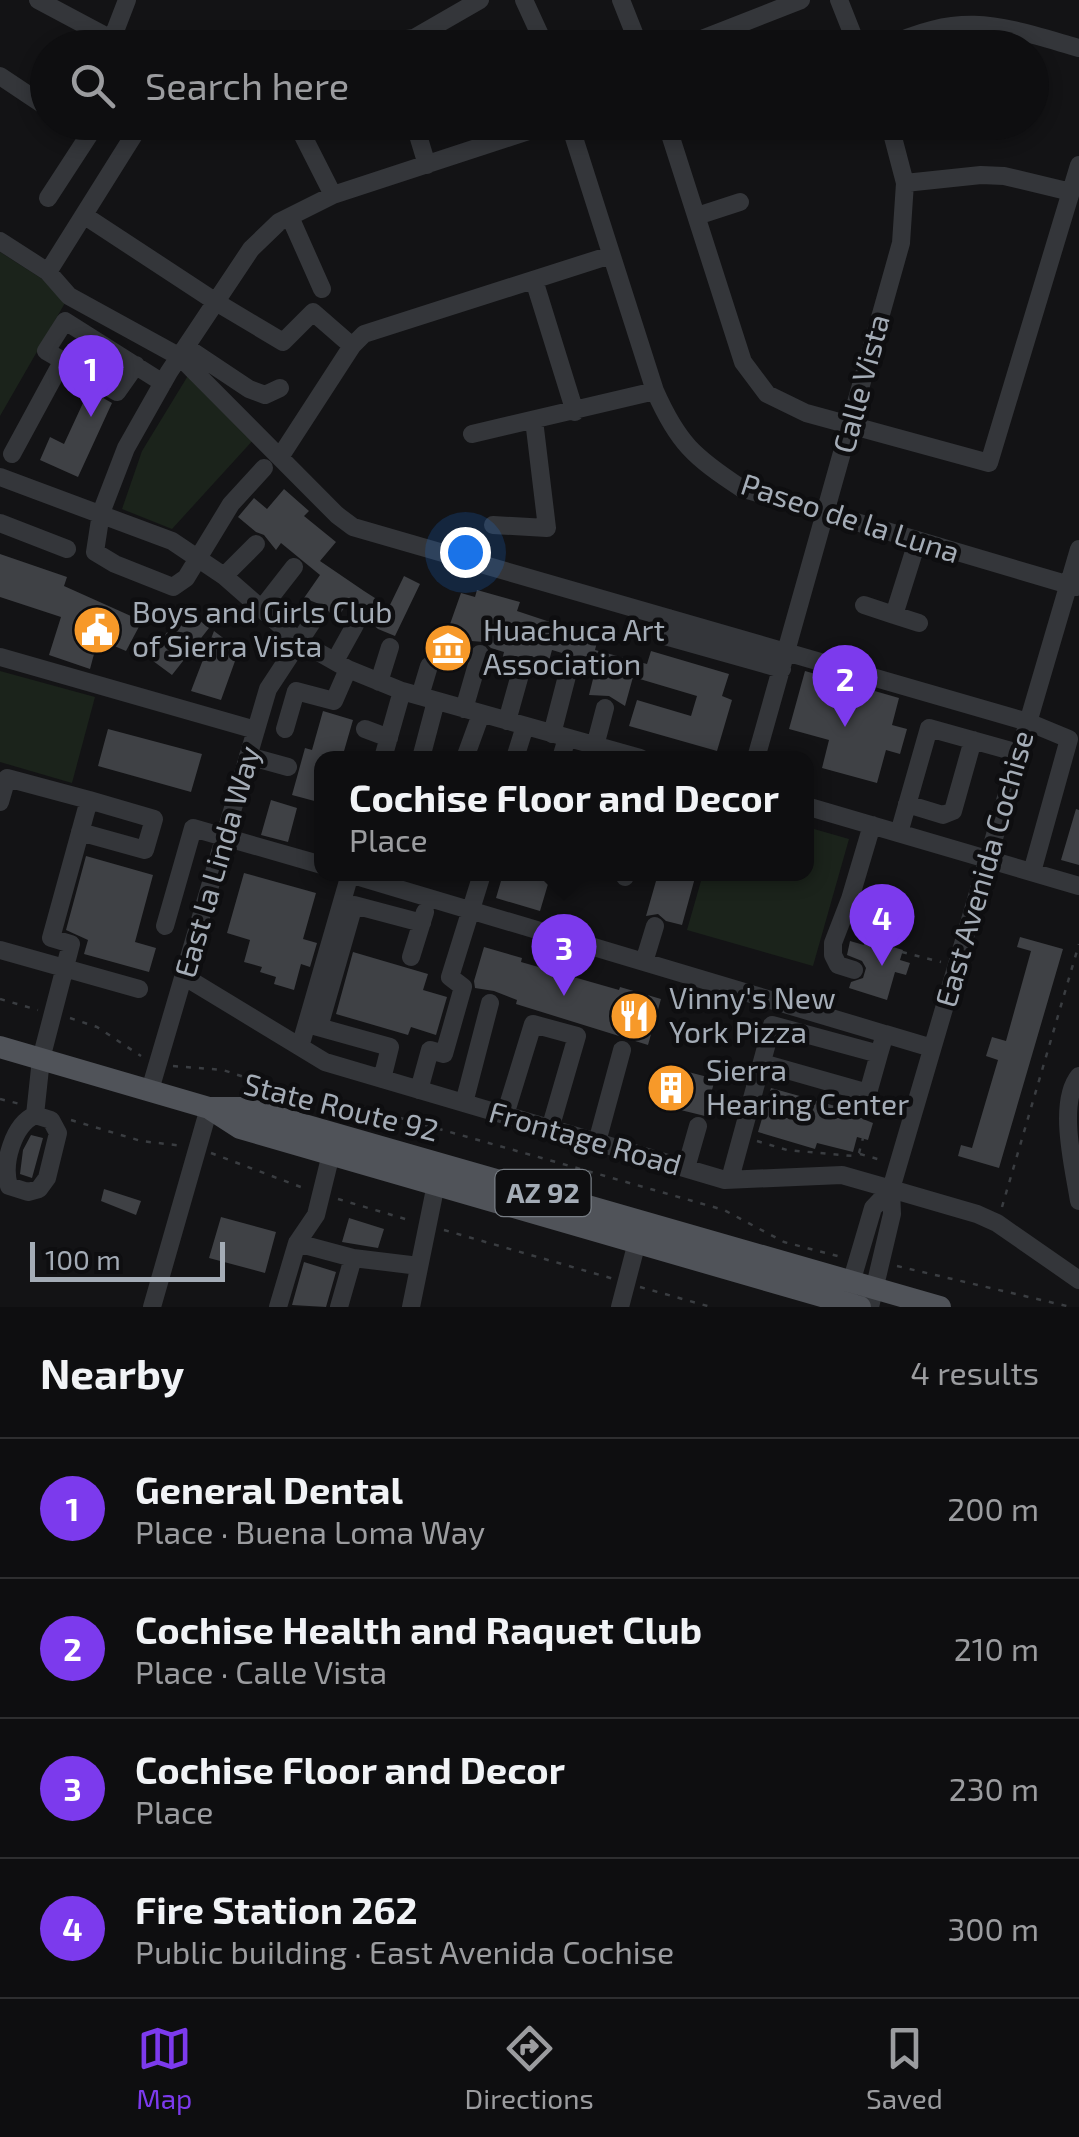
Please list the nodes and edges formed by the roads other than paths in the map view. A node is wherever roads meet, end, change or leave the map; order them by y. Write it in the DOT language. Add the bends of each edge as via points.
graph roads {
  1 [pos="38,0"];
  2 [pos="128,0"];
  3 [pos="480,0"];
  4 [pos="524,0"];
  5 [pos="621,0"];
  6 [pos="801,0"];
  7 [pos="839,0"];
  8 [pos="95,30"];
  9 [pos="122,30"];
  10 [pos="428,30"];
  11 [pos="538,30"];
  12 [pos="633,30"];
  13 [pos="725,30"];
  14 [pos="851,30"];
  15 [pos="925,30"];
  16 [pos="1017,30"];
  17 [pos="1049,39"];
  18 [pos="1079,48"];
  19 [pos="0,76"];
  20 [pos="30,96"];
  21 [pos="86,140"];
  22 [pos="131,140"];
  23 [pos="305,140"];
  24 [pos="419,140"];
  25 [pos="502,140"];
  26 [pos="575,140"];
  27 [pos="672,140"];
  28 [pos="894,140"];
  29 [pos="427,165"];
  30 [pos="1079,165"];
  31 [pos="905,183"];
  32 [pos="1071,192"];
  33 [pos="333,195"];
  34 [pos="48,198"];
  35 [pos="740,202"];
  36 [pos="85,216"];
  37 [pos="290,216"];
  38 [pos="697,216"];
  39 [pos="0,240"];
  40 [pos="611,255"];
  41 [pos="48,272"];
  42 [pos="534,280"];
  43 [pos="322,289"];
  44 [pos="216,302"];
  45 [pos="352,346"];
  46 [pos="183,352"];
  47 [pos="63,360"];
  48 [pos="136,366"];
  49 [pos="163,383"];
  50 [pos="654,391"];
  51 [pos="575,412"];
  52 [pos="534,420"];
  53 [pos="850,427"];
  54 [pos="252,429"];
  55 [pos="472,434"];
  56 [pos="12,454"];
  57 [pos="272,463"];
  58 [pos="0,477"];
  59 [pos="101,513"];
  60 [pos="826,516"];
  61 [pos="0,523"];
  62 [pos="494,525"];
  63 [pos="917,542"];
  64 [pos="256,544"];
  65 [pos="1079,549"];
  66 [pos="67,550"];
  67 [pos="197,558"];
  68 [pos="294,567"];
  69 [pos="224,576"];
  70 [pos="1074,587"];
  71 [pos="864,605"];
  72 [pos="262,608"];
  73 [pos="894,615"];
  74 [pos="316,616"];
  75 [pos="919,623"];
  76 [pos="356,625"];
  77 [pos="297,640"];
  78 [pos="390,648"];
  79 [pos="480,654"];
  80 [pos="0,657"];
  81 [pos="784,660"];
  82 [pos="341,665"];
  83 [pos="428,666"];
  84 [pos="521,671"];
  85 [pos="567,676"];
  86 [pos="378,682"];
  87 [pos="419,696"];
  88 [pos="605,708"];
  89 [pos="472,711"];
  90 [pos="1028,722"];
  91 [pos="516,724"];
  92 [pos="285,728"];
  93 [pos="365,729"];
  94 [pos="256,730"];
  95 [pos="559,736"];
  96 [pos="389,738"];
  97 [pos="973,740"];
  98 [pos="595,746"];
  99 [pos="385,751"];
  100 [pos="422,751"];
  101 [pos="466,751"];
  102 [pos="515,751"];
  103 [pos="560,751"];
  104 [pos="614,751"];
  105 [pos="758,751"];
  106 [pos="1019,753"];
  107 [pos="248,756"];
  108 [pos="288,768"];
  109 [pos="88,800"];
  110 [pos="0,802"];
  111 [pos="907,804"];
  112 [pos="814,808"];
  113 [pos="872,825"];
  114 [pos="80,832"];
  115 [pos="899,832"];
  116 [pos="225,838"];
  117 [pos="988,858"];
  118 [pos="314,864"];
  119 [pos="1032,872"];
  120 [pos="348,881"];
  121 [pos="373,881"];
  122 [pos="480,881"];
  123 [pos="1079,886"];
  124 [pos="430,898"];
  125 [pos="472,910"];
  126 [pos="422,923"];
  127 [pos="165,926"];
  128 [pos="655,926"];
  129 [pos="0,950"];
  130 [pos="411,957"];
  131 [pos="644,962"];
  132 [pos="65,969"];
  133 [pos="854,970"];
  134 [pos="185,977"];
  135 [pos="139,989"];
  136 [pos="490,1003"];
  137 [pos="313,1025"];
  138 [pos="885,1034"];
  139 [pos="300,1047"];
  140 [pos="0,1048"];
  141 [pos="932,1048"];
  142 [pos="622,1050"];
  143 [pos="879,1054"];
  144 [pos="41,1059"];
  145 [pos="762,1063"];
  146 [pos="1079,1076"];
  147 [pos="382,1079"];
  148 [pos="150,1090"];
  149 [pos="419,1090"];
  150 [pos="464,1103"];
  151 [pos="209,1108"];
  152 [pos="35,1112"];
  153 [pos="505,1115"];
  154 [pos="698,1126"];
  155 [pos="550,1128"];
  156 [pos="596,1142"];
  157 [pos="330,1154"];
  158 [pos="686,1168"];
  159 [pos="439,1174"];
  160 [pos="730,1179"];
  161 [pos="891,1188"];
  162 [pos="1079,1201"];
  163 [pos="636,1242"];
  164 [pos="297,1243"];
  165 [pos="353,1258"];
  166 [pos="420,1266"];
  167 [pos="1079,1280"];
  168 [pos="851,1292"];
  169 [pos="872,1298"];
  170 [pos="152,1307"];
  171 [pos="278,1307"];
  172 [pos="339,1307"];
  173 [pos="411,1307"];
  174 [pos="620,1307"];
  175 [pos="940,1307"];
  1 -- 8 [label="street"];
  2 -- 9 [label="street"];
  3 -- 10 [label="street"];
  4 -- 11 [label="street"];
  5 -- 12 [label="street"];
  6 -- 13 [label="street"];
  7 -- 14 [label="street"];
  15 -- 16 [label="street" via="970,22"];
  17 -- 18 [label="street"];
  19 -- 20 [label="street"];
  21 -- 34 [label="street"];
  22 -- 36 [label="street"];
  23 -- 33 [label="street"];
  24 -- 29 [label="street"];
  25 -- 29 [label="street"];
  26 -- 40 [label="street, Paseo de la Luna"];
  27 -- 38 [label="street"];
  28 -- 31 [label="street, Calle Vista"];
  29 -- 33 [label="street"];
  30 -- 32 [label="street"];
  31 -- 32 [label="street" via="992,175"];
  31 -- 53 [label="street, Calle Vista" via="901,243"];
  32 -- 53 [label="street" via="989,463"];
  33 -- 37 [label="street"];
  35 -- 38 [label="street"];
  36 -- 41 [label="street"];
  36 -- 44 [label="street"];
  37 -- 43 [label="street"];
  37 -- 44 [label="street" via="252,248"];
  38 -- 53 [label="street" via="743,362 767,394"];
  39 -- 41 [label="street"];
  40 -- 42 [label="street"];
  40 -- 50 [label="street, Paseo de la Luna"];
  41 -- 46 [label="street" via="70,296"];
  42 -- 45 [label="street" via="392,322"];
  42 -- 51 [label="street"];
  44 -- 45 [label="street" via="283,342 314,312"];
  44 -- 46 [label="street"];
  45 -- 57 [label="street"];
  46 -- 49 [label="street"];
  46 -- 54 [label="street"];
  46 -- 54 [label="street" via="249,388 273,392"];
  47 -- 48 [label="street" via="118,392"];
  47 -- 48 [label="street" via="46,351 65,321"];
  47 -- 56 [label="street"];
  48 -- 49 [label="street"];
  49 -- 59 [label="street" via="126,448"];
  50 -- 51 [label="street"];
  50 -- 60 [label="street, Paseo de la Luna" via="671,428 703,463 741,488"];
  51 -- 52 [label="street"];
  52 -- 55 [label="street"];
  52 -- 62 [label="street" via="547,528"];
  53 -- 60 [label="street, Calle Vista"];
  54 -- 57 [label="street"];
  57 -- 67 [label="street" via="231,504"];
  57 -- 81 [label="street" via="368,533 669,618 664,636"];
  58 -- 59 [label="street"];
  59 -- 67 [label="street" via="172,540"];
  59 -- 67 [label="street" via="94,552 115,564 173,587"];
  60 -- 63 [label="street, Paseo de la Luna"];
  60 -- 81 [label="street, Calle Vista"];
  61 -- 66 [label="street"];
  63 -- 70 [label="street, Paseo de la Luna"];
  63 -- 73 [label="street"];
  64 -- 69 [label="street"];
  65 -- 70 [label="street, East Avenida Cochise"];
  67 -- 69 [label="street"];
  68 -- 72 [label="street"];
  69 -- 72 [label="street"];
  70 -- 90 [label="street, East Avenida Cochise"];
  71 -- 73 [label="street"];
  72 -- 77 [label="street"];
  73 -- 75 [label="street"];
  74 -- 77 [label="street, East la Linda Way"];
  76 -- 82 [label="street"];
  77 -- 82 [label="street"];
  77 -- 94 [label="street, East la Linda Way" via="268,689"];
  78 -- 86 [label="street"];
  79 -- 89 [label="street"];
  80 -- 94 [label="street"];
  81 -- 90 [label="street"];
  81 -- 105 [label="street, Calle Vista"];
  82 -- 86 [label="street"];
  82 -- 92 [label="street" via="334,700 296,690"];
  83 -- 87 [label="street"];
  84 -- 91 [label="street"];
  85 -- 95 [label="street"];
  86 -- 87 [label="street"];
  87 -- 89 [label="street"];
  87 -- 96 [label="street"];
  87 -- 100 [label="street"];
  88 -- 98 [label="street"];
  89 -- 91 [label="street"];
  89 -- 101 [label="street"];
  90 -- 106 [label="street, East Avenida Cochise"];
  90 -- 119 [label="street" via="1069,740"];
  91 -- 95 [label="street"];
  91 -- 102 [label="street"];
  93 -- 96 [label="street"];
  94 -- 107 [label="street, East la Linda Way"];
  95 -- 98 [label="street"];
  95 -- 103 [label="street"];
  96 -- 99 [label="street"];
  97 -- 106 [label="street"];
  97 -- 111 [label="street" via="953,812 943,816"];
  97 -- 111 [label="street" via="929,728"];
  98 -- 104 [label="street"];
  106 -- 117 [label="street, East Avenida Cochise"];
  107 -- 108 [label="street"];
  107 -- 116 [label="street, East la Linda Way"];
  109 -- 110 [label="street" via="7,778"];
  109 -- 114 [label="street"];
  109 -- 114 [label="street" via="154,819 145,850"];
  111 -- 115 [label="street"];
  112 -- 113 [label="street"];
  113 -- 115 [label="street"];
  113 -- 133 [label="street" via="833,943 838,965"];
  114 -- 132 [label="street" via="50,938 71,944"];
  115 -- 117 [label="street"];
  116 -- 118 [label="street"];
  116 -- 127 [label="street" via="193,828"];
  116 -- 134 [label="street, East la Linda Way"];
  117 -- 119 [label="street"];
  117 -- 141 [label="street, East Avenida Cochise"];
  119 -- 123 [label="street"];
  120 -- 137 [label="street"];
  121 -- 124 [label="street"];
  122 -- 125 [label="street"];
  124 -- 125 [label="street"];
  124 -- 126 [label="street"];
  125 -- 131 [label="street"];
  125 -- 149 [label="street" via="450,977 463,987 444,1054 430,1050"];
  126 -- 130 [label="street"];
  126 -- 137 [label="street" via="354,906"];
  128 -- 131 [label="street"];
  129 -- 132 [label="street"];
  131 -- 138 [label="street"];
  132 -- 135 [label="street"];
  132 -- 144 [label="street"];
  134 -- 139 [label="street, Frontage Road"];
  134 -- 148 [label="street, East la Linda Way"];
  136 -- 150 [label="street"];
  137 -- 139 [label="street"];
  137 -- 147 [label="street" via="390,1047"];
  138 -- 141 [label="street"];
  138 -- 143 [label="street"];
  139 -- 147 [label="street, Frontage Road"];
  140 -- 144 [label="main road, AZ 92"];
  141 -- 161 [label="street, East Avenida Cochise"];
  142 -- 156 [label="street"];
  143 -- 145 [label="street" via="772,1025"];
  143 -- 145 [label="street" via="868,1093"];
  144 -- 148 [label="main road, AZ 92"];
  144 -- 152 [label="street"];
  145 -- 160 [label="street"];
  146 -- 162 [label="street" via="1070,1093 1069,1120"];
  147 -- 149 [label="street, Frontage Road"];
  148 -- 151 [label="main road, AZ 92"];
  149 -- 150 [label="street, Frontage Road"];
  150 -- 153 [label="street, Frontage Road"];
  151 -- 157 [label="main road, State Route 92 / AZ 92" via="240,1128"];
  151 -- 159 [label="main road, State Route 92 / AZ 92" via="245,1108"];
  151 -- 170 [label="street"];
  153 -- 155 [label="street, Frontage Road"];
  153 -- 155 [label="street" via="532,1024 577,1036"];
  154 -- 158 [label="street"];
  155 -- 156 [label="street, Frontage Road"];
  156 -- 158 [label="street, Frontage Road"];
  157 -- 159 [label="main road, State Route 92 / AZ 92"];
  157 -- 164 [label="street" via="316,1215"];
  158 -- 160 [label="street, Frontage Road"];
  159 -- 163 [label="main road, State Route 92 / AZ 92"];
  159 -- 166 [label="street"];
  159 -- 168 [label="main road, State Route 92 / AZ 92"];
  160 -- 161 [label="street, Frontage Road" via="842,1176"];
  161 -- 167 [label="street, Frontage Road" via="997,1223"];
  161 -- 168 [label="street" via="873,1208"];
  161 -- 169 [label="street" via="892,1214"];
  163 -- 168 [label="main road, State Route 92 / AZ 92"];
  163 -- 174 [label="street"];
  164 -- 165 [label="street"];
  164 -- 171 [label="street"];
  165 -- 166 [label="street"];
  165 -- 172 [label="street"];
  166 -- 173 [label="street"];
  168 -- 169 [label="main road, State Route 92 / AZ 92"];
  169 -- 175 [label="main road, State Route 92 / AZ 92"];
}
